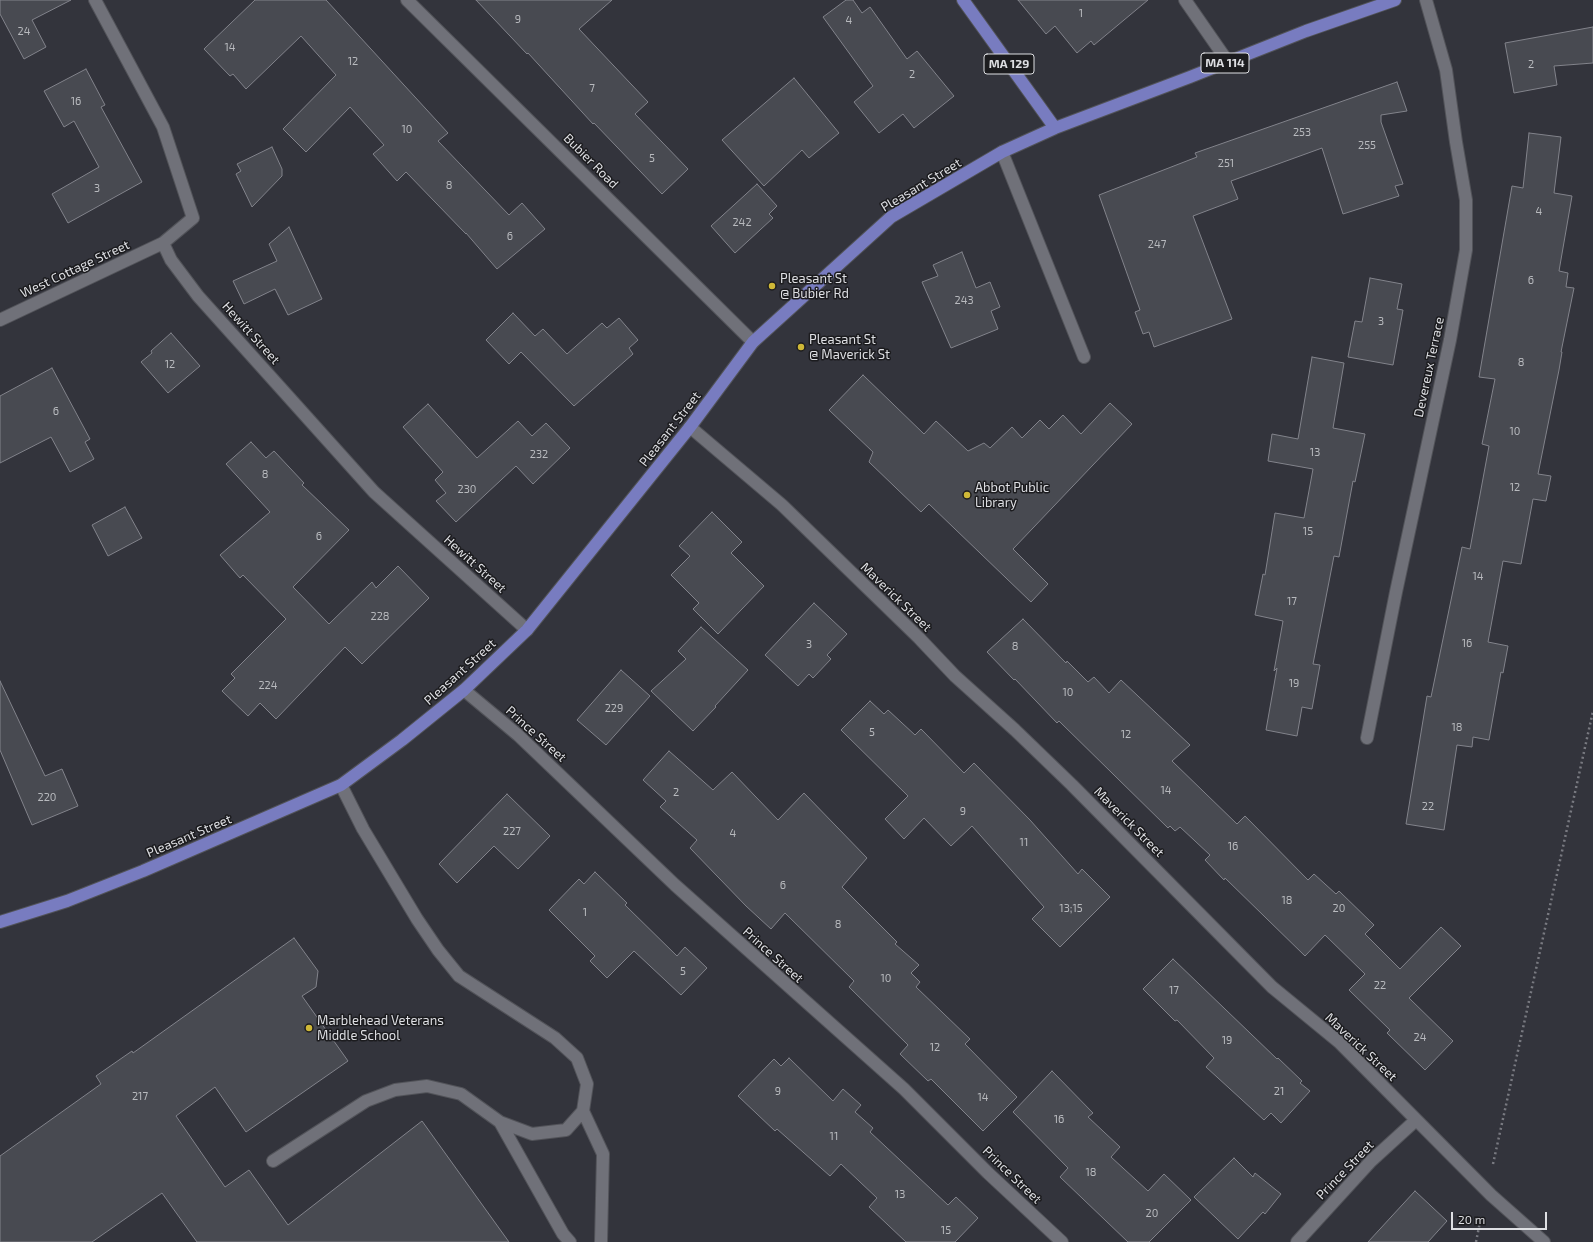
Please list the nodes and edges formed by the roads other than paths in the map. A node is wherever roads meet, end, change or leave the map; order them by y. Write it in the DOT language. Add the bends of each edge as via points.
graph roads {
  1 [pos="95,0"];
  2 [pos="407,0"];
  3 [pos="963,0"];
  4 [pos="1185,0"];
  5 [pos="1395,0"];
  6 [pos="1426,0"];
  7 [pos="1228,62"];
  8 [pos="1055,128"];
  9 [pos="1002,152"];
  10 [pos="163,242"];
  11 [pos="0,320"];
  12 [pos="753,342"];
  13 [pos="1084,357"];
  14 [pos="690,427"];
  15 [pos="527,630"];
  16 [pos="464,690"];
  17 [pos="1367,738"];
  18 [pos="341,785"];
  19 [pos="0,922"];
  20 [pos="582,1111"];
  21 [pos="1416,1120"];
  22 [pos="500,1122"];
  23 [pos="273,1161"];
  24 [pos="570,1242"];
  25 [pos="601,1242"];
  26 [pos="1062,1242"];
  27 [pos="1297,1242"];
  28 [pos="1544,1242"];
  1 -- 10 [label="street" via="163,127 193,218"];
  2 -- 12 [label="street, Bubier Road"];
  3 -- 8 [label="main road, MA 129"];
  4 -- 7 [label="street"];
  5 -- 7 [label="main road, Pleasant Street / MA 114"];
  6 -- 17 [label="street, Devereux Terrace" via="1446,70 1466,200 1466,250 1452,333"];
  7 -- 8 [label="main road, Pleasant Street / MA 114"];
  8 -- 9 [label="main road, Pleasant Street"];
  9 -- 12 [label="main road, Pleasant Street" via="891,217"];
  9 -- 13 [label="street"];
  10 -- 11 [label="street, West Cottage Street"];
  10 -- 15 [label="street, Hewitt Street" via="171,260 198,296 374,492"];
  12 -- 14 [label="main road, Pleasant Street"];
  14 -- 15 [label="main road, Pleasant Street"];
  14 -- 21 [label="street, Maverick Street" via="782,505 955,676 1072,785 1272,987 1339,1042"];
  15 -- 16 [label="main road, Pleasant Street"];
  16 -- 18 [label="main road, Pleasant Street"];
  16 -- 26 [label="street, Prince Street" via="518,735 675,885 904,1089"];
  18 -- 19 [label="main road, Pleasant Street" via="143,871 67,901"];
  18 -- 20 [label="street" via="363,829 416,919 459,976 555,1038 577,1058 587,1084"];
  20 -- 22 [label="street" via="566,1130 532,1134"];
  20 -- 25 [label="street" via="603,1154"];
  21 -- 27 [label="street, Prince Street" via="1370,1161"];
  21 -- 28 [label="street, Maverick Street" via="1487,1191"];
  22 -- 23 [label="street" via="460,1094 427,1086 395,1090 366,1101"];
  22 -- 24 [label="street" via="563,1234"];
}
